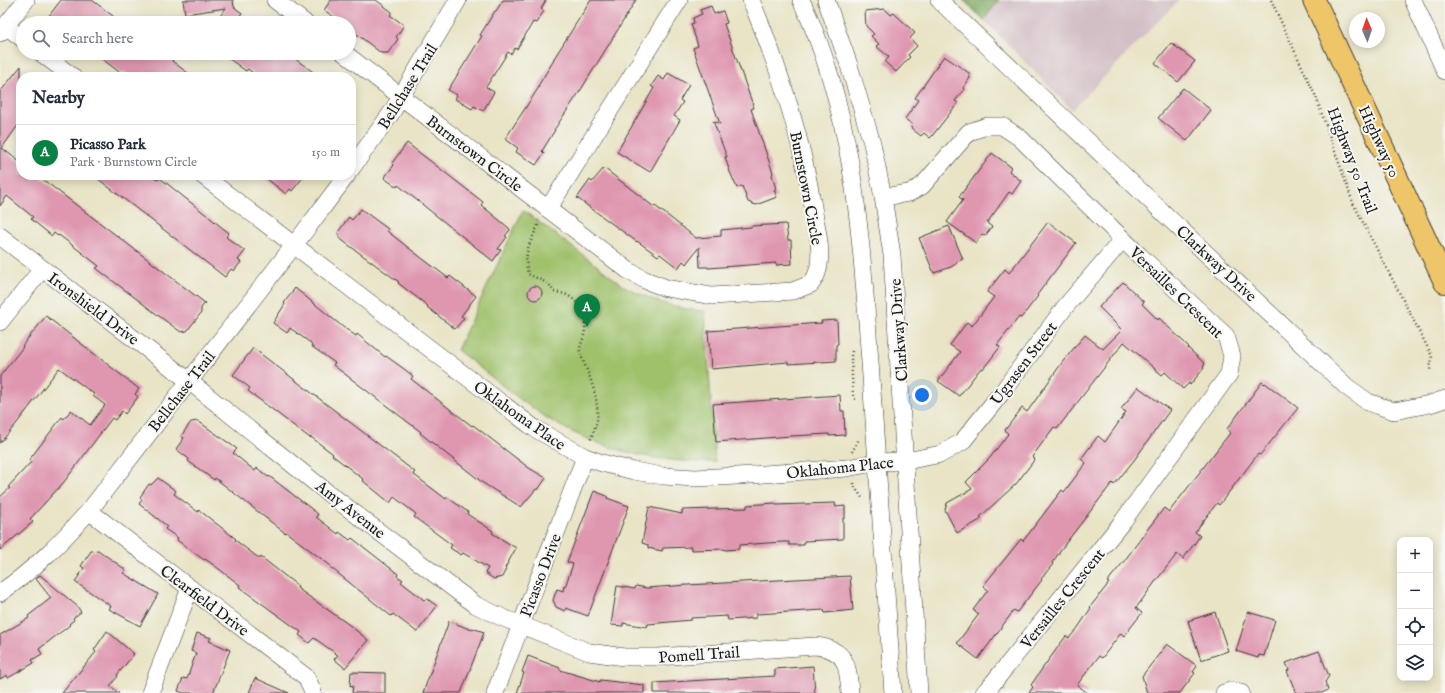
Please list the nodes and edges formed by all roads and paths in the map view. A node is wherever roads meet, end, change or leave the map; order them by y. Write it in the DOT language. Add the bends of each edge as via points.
graph roads {
  1 [pos="26,0"];
  2 [pos="275,0"];
  3 [pos="458,0"];
  4 [pos="679,0"];
  5 [pos="751,0"];
  6 [pos="801,0"];
  7 [pos="826,0"];
  8 [pos="939,0"];
  9 [pos="1271,0"];
  10 [pos="1314,0"];
  11 [pos="1413,0"];
  12 [pos="296,16"];
  13 [pos="3,30"];
  14 [pos="16,36"];
  15 [pos="50,60"];
  16 [pos="353,60"];
  17 [pos="1445,70"];
  18 [pos="66,72"];
  19 [pos="401,97"];
  20 [pos="356,162"];
  21 [pos="209,180"];
  22 [pos="343,180"];
  23 [pos="883,197"];
  24 [pos="548,208"];
  25 [pos="538,224"];
  26 [pos="0,236"];
  27 [pos="1123,239"];
  28 [pos="294,245"];
  29 [pos="42,269"];
  30 [pos="1445,282"];
  31 [pos="0,322"];
  32 [pos="853,350"];
  33 [pos="1430,370"];
  34 [pos="189,381"];
  35 [pos="1445,399"];
  36 [pos="859,406"];
  37 [pos="860,434"];
  38 [pos="587,450"];
  39 [pos="852,451"];
  40 [pos="906,461"];
  41 [pos="878,462"];
  42 [pos="89,511"];
  43 [pos="190,588"];
  44 [pos="0,593"];
  45 [pos="520,626"];
  46 [pos="150,693"];
  47 [pos="313,693"];
  48 [pos="495,693"];
  49 [pos="850,693"];
  50 [pos="893,693"];
  51 [pos="920,693"];
  52 [pos="984,693"];
  53 [pos="1224,693"];
  54 [pos="1241,693"];
  1 -- 13 [label="street"];
  2 -- 12 [label="street"];
  3 -- 19 [label="street, Bellchase Trail"];
  4 -- 24 [label="street"];
  5 -- 24 [label="street, Burnstown Circle" via="781,77 808,180 820,253 817,273 811,284 793,291 712,296 666,288 629,270"];
  6 -- 41 [label="street, Clarkway Drive" via="831,80 848,143 858,208"];
  7 -- 23 [label="street, Clarkway Drive" via="870,136"];
  8 -- 35 [label="street, Clarkway Drive" via="1347,387 1368,402 1394,410"];
  9 -- 33 [label="path, Highway 50 Trail" via="1316,97 1353,202 1432,356"];
  10 -- 30 [label="main road, Highway 50"];
  11 -- 17 [label="street"];
  13 -- 14 [label="street"];
  15 -- 18 [label="street"];
  16 -- 19 [label="street, Burnstown Circle"];
  19 -- 20 [label="street, Bellchase Trail"];
  19 -- 24 [label="street, Burnstown Circle"];
  21 -- 28 [label="street, Oklahoma Place"];
  22 -- 28 [label="street, Bellchase Trail"];
  23 -- 27 [label="street, Versailles Crescent" via="909,193 922,186 969,132 988,126 1002,126 1020,138"];
  23 -- 40 [label="street, Clarkway Drive" via="892,255"];
  25 -- 38 [label="path" via="526,256 528,274 549,284 554,292 574,300 585,324 580,353 594,392 597,414"];
  26 -- 29 [label="street, Ironshield Drive"];
  27 -- 40 [label="street, Ugrasen Street" via="1065,307 962,442 941,454"];
  27 -- 52 [label="street, Versailles Crescent" via="1226,336 1232,356 1228,374 1124,521"];
  28 -- 34 [label="street, Bellchase Trail"];
  28 -- 38 [label="street, Oklahoma Place" via="529,425 560,444"];
  29 -- 31 [label="street"];
  29 -- 34 [label="street, Ironshield Drive"];
  32 -- 36 [label="path" via="853,395"];
  34 -- 42 [label="street, Bellchase Trail"];
  34 -- 45 [label="street, Amy Avenue" via="457,591 476,605"];
  37 -- 39 [label="path"];
  38 -- 41 [label="street, Oklahoma Place" via="602,463 663,476 695,478 847,468"];
  38 -- 45 [label="street, Picasso Drive"];
  40 -- 41 [label="street, Oklahoma Place"];
  40 -- 51 [label="street, Clarkway Drive"];
  41 -- 50 [label="street, Clarkway Drive"];
  42 -- 43 [label="street, Clearfield Drive"];
  42 -- 44 [label="street, Bellchase Trail" via="52,551 21,579"];
  43 -- 46 [label="street"];
  43 -- 47 [label="street, Clearfield Drive" via="306,677"];
  45 -- 48 [label="street, Picasso Drive"];
  45 -- 49 [label="street, Pomell Trail" via="590,652 624,657 827,647 844,659 848,669"];
  53 -- 54 [label="street"];
}
